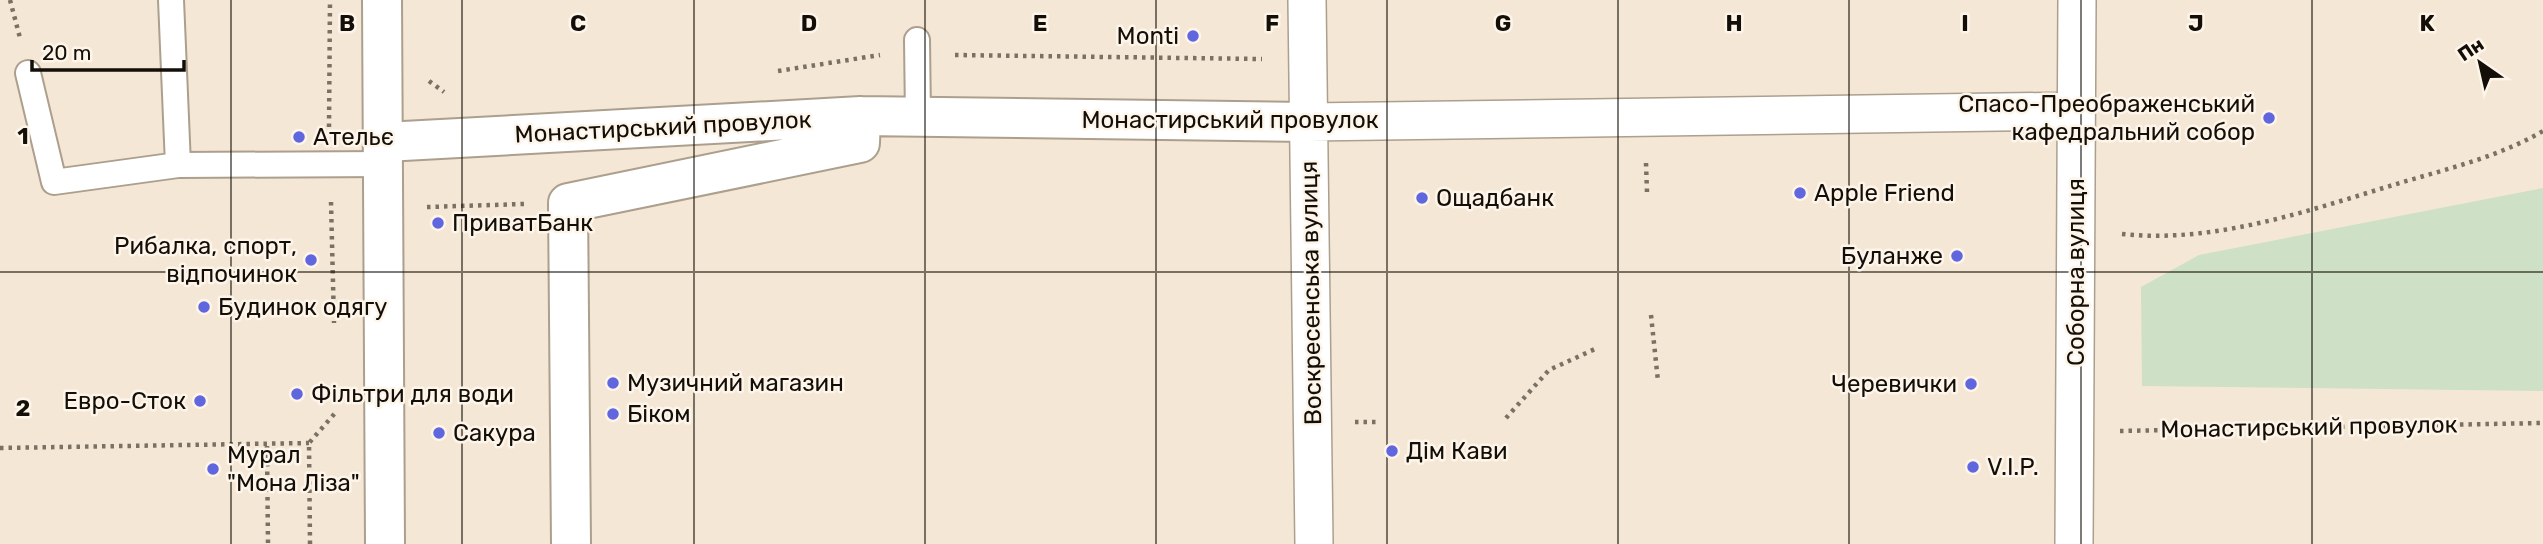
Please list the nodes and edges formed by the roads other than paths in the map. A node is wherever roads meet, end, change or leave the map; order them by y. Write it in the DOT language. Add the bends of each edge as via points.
graph roads {
  1 [pos="171,0"];
  2 [pos="382,0"];
  3 [pos="1307,0"];
  4 [pos="2077,0"];
  5 [pos="918,48"];
  6 [pos="28,73"];
  7 [pos="2076,111"];
  8 [pos="861,116"];
  9 [pos="918,117"];
  10 [pos="1309,122"];
  11 [pos="385,153"];
  12 [pos="178,165"];
  13 [pos="385,544"];
  14 [pos="571,544"];
  15 [pos="1314,544"];
  16 [pos="2074,544"];
  1 -- 12 [label="lane"];
  2 -- 11 [label="street"];
  3 -- 10 [label="street, Воскресенська вулиця"];
  4 -- 7 [label="street, Соборна вулиця"];
  5 -- 9 [label="lane"];
  6 -- 12 [label="lane" via="54,183"];
  7 -- 10 [label="street, Монастирський провулок"];
  7 -- 16 [label="street, Соборна вулиця"];
  8 -- 9 [label="street, Монастирський провулок"];
  8 -- 11 [label="street, Монастирський провулок"];
  8 -- 14 [label="street" via="860,143 568,203"];
  9 -- 10 [label="street, Монастирський провулок"];
  10 -- 15 [label="street, Воскресенська вулиця"];
  11 -- 12 [label="lane" via="329,163"];
  11 -- 13 [label="street"];
}
